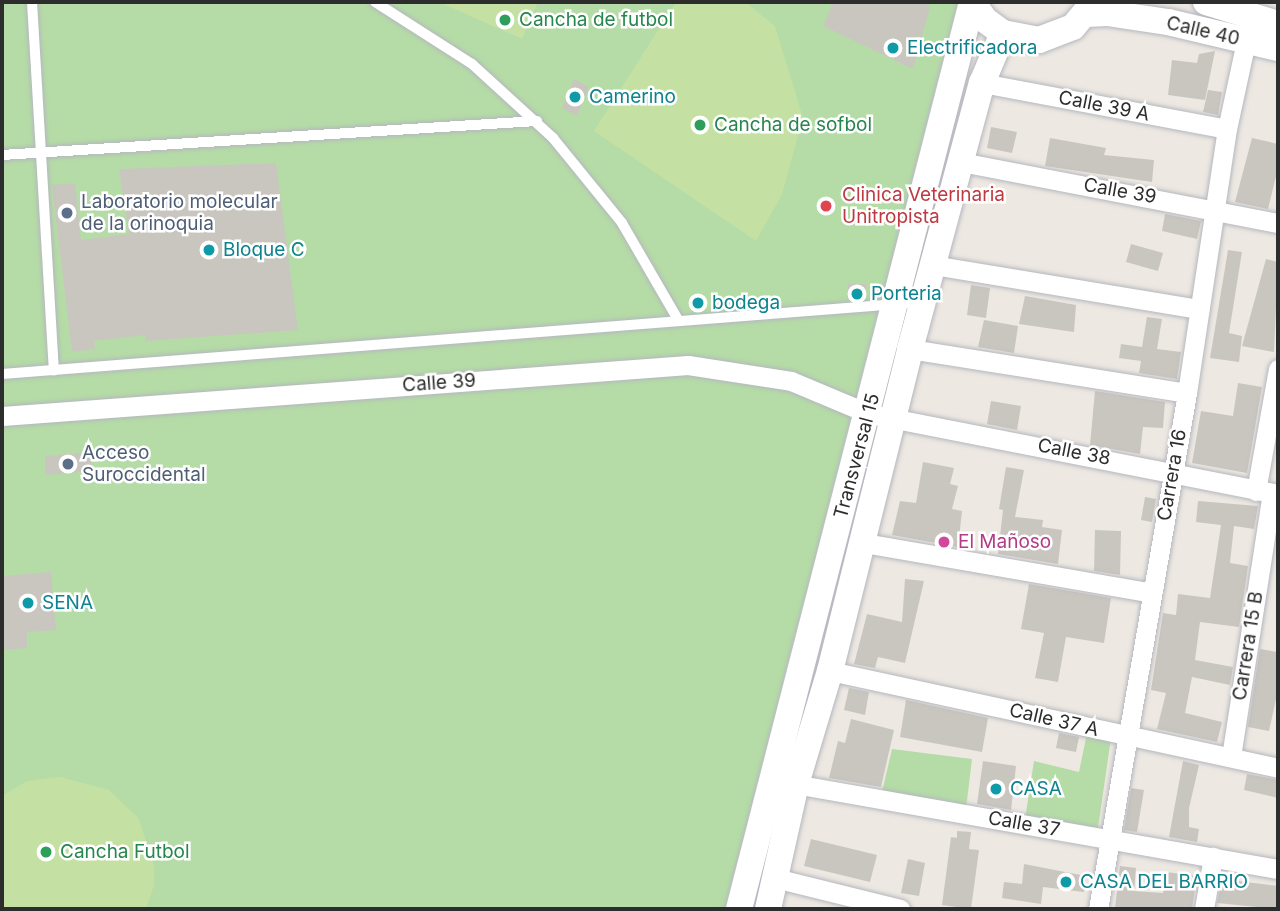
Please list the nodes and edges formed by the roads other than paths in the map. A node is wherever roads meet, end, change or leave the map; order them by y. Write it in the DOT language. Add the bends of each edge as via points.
graph roads {
  1 [pos="32,2"];
  2 [pos="375,2"];
  3 [pos="972,2"];
  4 [pos="1206,2"];
  5 [pos="1090,8"];
  6 [pos="1248,19"];
  7 [pos="1278,24"];
  8 [pos="1003,33"];
  9 [pos="1278,48"];
  10 [pos="982,83"];
  11 [pos="537,121"];
  12 [pos="1227,129"];
  13 [pos="41,153"];
  14 [pos="2,155"];
  15 [pos="961,162"];
  16 [pos="1215,208"];
  17 [pos="1278,223"];
  18 [pos="933,265"];
  19 [pos="895,301"];
  20 [pos="923,302"];
  21 [pos="1199,309"];
  22 [pos="677,318"];
  23 [pos="910,349"];
  24 [pos="1278,369"];
  25 [pos="54,370"];
  26 [pos="2,374"];
  27 [pos="1187,393"];
  28 [pos="2,416"];
  29 [pos="882,416"];
  30 [pos="1173,471"];
  31 [pos="1269,493"];
  32 [pos="864,544"];
  33 [pos="1152,593"];
  34 [pos="831,671"];
  35 [pos="1127,737"];
  36 [pos="1231,757"];
  37 [pos="1278,768"];
  38 [pos="769,779"];
  39 [pos="796,784"];
  40 [pos="1110,839"];
  41 [pos="1213,857"];
  42 [pos="1278,869"];
  43 [pos="775,878"];
  44 [pos="739,909"];
  45 [pos="768,909"];
  46 [pos="900,909"];
  47 [pos="1098,909"];
  48 [pos="1204,909"];
  1 -- 13 [label="lane"];
  2 -- 11 [label="lane" via="472,64"];
  3 -- 8 [label="street" via="985,20"];
  3 -- 19 [label="street, Transversal 15"];
  4 -- 6 [label="street, Calle 40"];
  5 -- 6 [label="street, Calle 40" via="1168,22"];
  5 -- 8 [label="street" via="1057,36 1020,39"];
  6 -- 7 [label="street, Calle 40"];
  6 -- 9 [label="street, Calle 40"];
  6 -- 12 [label="street, Carrera 16"];
  8 -- 10 [label="street, Transversal 15"];
  10 -- 12 [label="street, Calle 39 A"];
  10 -- 15 [label="street, Transversal 15"];
  11 -- 13 [label="lane"];
  11 -- 22 [label="lane" via="622,223"];
  12 -- 16 [label="street, Carrera 16"];
  13 -- 14 [label="lane"];
  13 -- 25 [label="lane"];
  15 -- 16 [label="street, Calle 39"];
  15 -- 18 [label="street, Transversal 15"];
  16 -- 17 [label="street, Calle 39"];
  16 -- 21 [label="street, Carrera 16"];
  18 -- 20 [label="street, Transversal 15"];
  18 -- 21 [label="street"];
  19 -- 20 [label="lane"];
  19 -- 22 [label="lane"];
  19 -- 29 [label="street, Transversal 15"];
  20 -- 23 [label="street, Transversal 15"];
  21 -- 27 [label="street, Carrera 16"];
  22 -- 25 [label="lane"];
  23 -- 27 [label="street"];
  23 -- 29 [label="street, Transversal 15"];
  24 -- 31 [label="street, Carrera 15 B"];
  25 -- 26 [label="lane"];
  27 -- 30 [label="street, Carrera 16"];
  28 -- 29 [label="street, Calle 39" via="688,365 791,381"];
  29 -- 30 [label="street, Calle 38"];
  29 -- 32 [label="street, Transversal 15"];
  29 -- 38 [label="street, Transversal 15"];
  30 -- 31 [label="street, Calle 38"];
  30 -- 33 [label="street, Carrera 16"];
  31 -- 36 [label="street, Carrera 15 B"];
  32 -- 33 [label="street"];
  32 -- 34 [label="street, Transversal 15"];
  33 -- 35 [label="street, Carrera 16"];
  34 -- 35 [label="street, Calle 37 A"];
  34 -- 39 [label="street, Transversal 15"];
  35 -- 36 [label="street, Calle 37 A"];
  35 -- 40 [label="street, Carrera 16"];
  36 -- 37 [label="street, Calle 37 A"];
  38 -- 39 [label="street, Calle 37"];
  38 -- 44 [label="street, Transversal 15"];
  39 -- 40 [label="street, Calle 37"];
  39 -- 43 [label="street, Transversal 15"];
  40 -- 41 [label="street, Calle 37"];
  40 -- 47 [label="street, Carrera 16"];
  41 -- 42 [label="street, Calle 37"];
  41 -- 48 [label="street"];
  43 -- 45 [label="street, Transversal 15"];
  43 -- 46 [label="street"];
}
